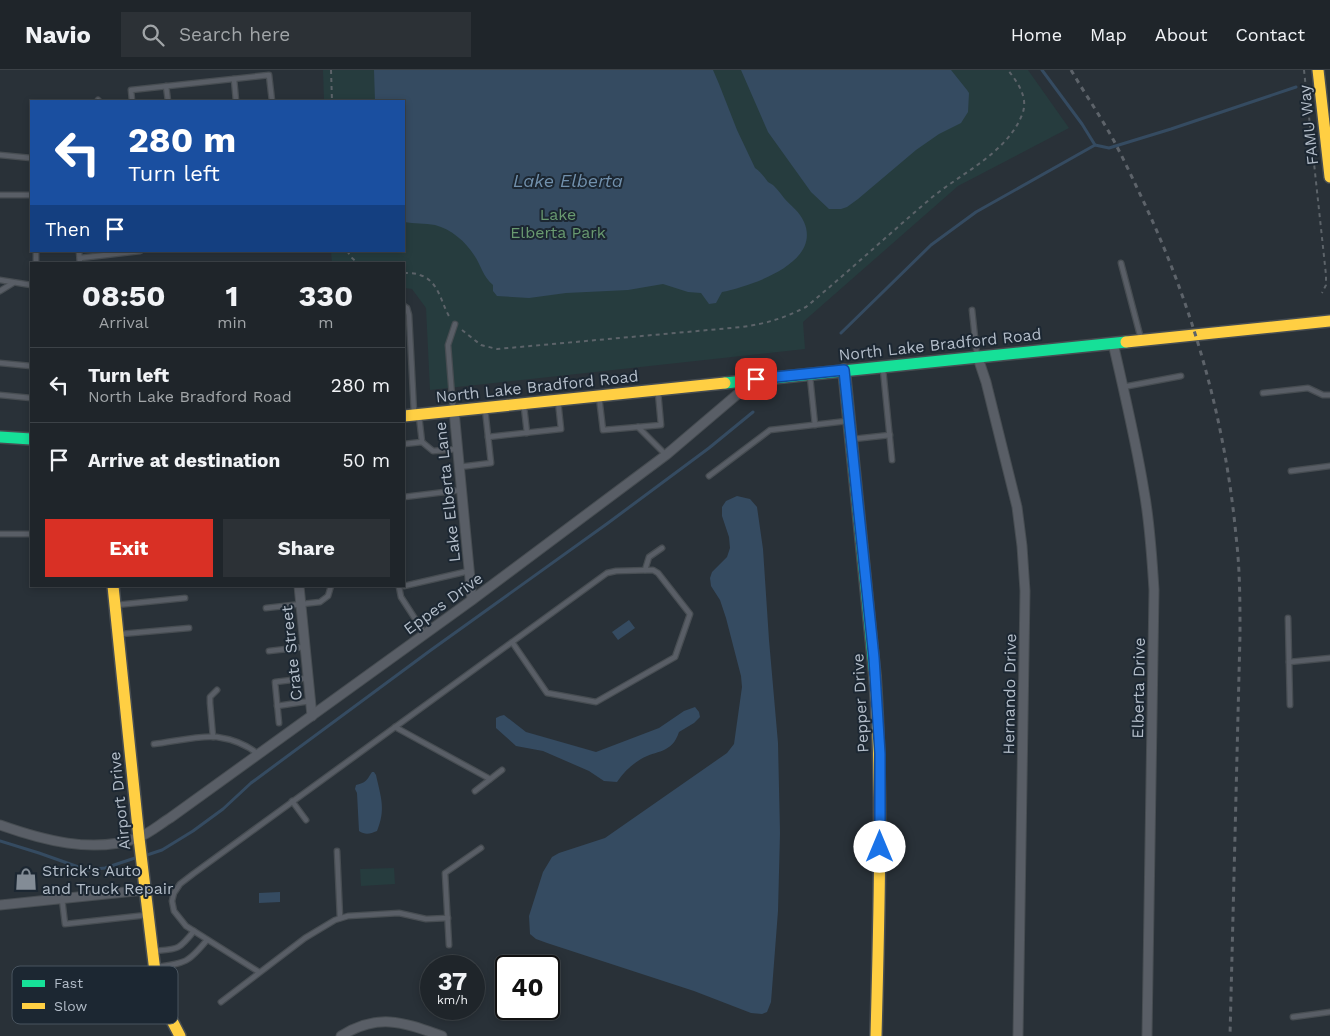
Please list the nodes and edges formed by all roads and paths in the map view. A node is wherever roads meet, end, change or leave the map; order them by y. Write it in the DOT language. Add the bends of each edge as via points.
graph roads {
  1 [pos="331,70"];
  2 [pos="1008,70"];
  3 [pos="1304,70"];
  4 [pos="1318,70"];
  5 [pos="234,78"];
  6 [pos="166,86"];
  7 [pos="132,100"];
  8 [pos="168,100"];
  9 [pos="236,100"];
  10 [pos="272,100"];
  11 [pos="332,100"];
  12 [pos="0,155"];
  13 [pos="30,158"];
  14 [pos="1330,177"];
  15 [pos="0,195"];
  16 [pos="30,195"];
  17 [pos="36,252"];
  18 [pos="134,252"];
  19 [pos="348,252"];
  20 [pos="80,261"];
  21 [pos="36,262"];
  22 [pos="357,262"];
  23 [pos="1121,264"];
  24 [pos="405,273"];
  25 [pos="0,280"];
  26 [pos="14,282"];
  27 [pos="30,285"];
  28 [pos="0,291"];
  29 [pos="1322,293"];
  30 [pos="405,307"];
  31 [pos="972,310"];
  32 [pos="1330,320"];
  33 [pos="455,324"];
  34 [pos="1141,340"];
  35 [pos="1114,343"];
  36 [pos="978,358"];
  37 [pos="0,363"];
  38 [pos="30,366"];
  39 [pos="883,366"];
  40 [pos="844,370"];
  41 [pos="810,374"];
  42 [pos="1181,376"];
  43 [pos="756,379"];
  44 [pos="1123,387"];
  45 [pos="658,389"];
  46 [pos="1263,393"];
  47 [pos="0,395"];
  48 [pos="599,396"];
  49 [pos="1330,396"];
  50 [pos="30,398"];
  51 [pos="558,400"];
  52 [pos="524,403"];
  53 [pos="485,407"];
  54 [pos="454,411"];
  55 [pos="412,415"];
  56 [pos="850,421"];
  57 [pos="815,425"];
  58 [pos="638,427"];
  59 [pos="527,433"];
  60 [pos="890,435"];
  61 [pos="0,437"];
  62 [pos="488,437"];
  63 [pos="30,439"];
  64 [pos="852,439"];
  65 [pos="422,442"];
  66 [pos="405,444"];
  67 [pos="457,449"];
  68 [pos="666,455"];
  69 [pos="892,460"];
  70 [pos="1330,466"];
  71 [pos="459,467"];
  72 [pos="1291,471"];
  73 [pos="709,476"];
  74 [pos="461,490"];
  75 [pos="405,497"];
  76 [pos="0,534"];
  77 [pos="30,534"];
  78 [pos="662,548"];
  79 [pos="645,570"];
  80 [pos="470,571"];
  81 [pos="405,585"];
  82 [pos="113,587"];
  83 [pos="299,587"];
  84 [pos="331,587"];
  85 [pos="399,587"];
  86 [pos="185,598"];
  87 [pos="472,600"];
  88 [pos="301,604"];
  89 [pos="115,606"];
  90 [pos="266,608"];
  91 [pos="1288,618"];
  92 [pos="189,628"];
  93 [pos="425,634"];
  94 [pos="118,635"];
  95 [pos="512,642"];
  96 [pos="305,647"];
  97 [pos="269,651"];
  98 [pos="1330,658"];
  99 [pos="1289,662"];
  100 [pos="308,678"];
  101 [pos="217,690"];
  102 [pos="310,701"];
  103 [pos="1290,705"];
  104 [pos="277,706"];
  105 [pos="312,716"];
  106 [pos="279,723"];
  107 [pos="395,726"];
  108 [pos="213,738"];
  109 [pos="154,744"];
  110 [pos="259,754"];
  111 [pos="502,770"];
  112 [pos="490,780"];
  113 [pos="475,791"];
  114 [pos="292,801"];
  115 [pos="306,820"];
  116 [pos="0,825"];
  117 [pos="139,842"];
  118 [pos="481,848"];
  119 [pos="337,852"];
  120 [pos="145,890"];
  121 [pos="62,898"];
  122 [pos="0,905"];
  123 [pos="148,914"];
  124 [pos="340,918"];
  125 [pos="448,918"];
  126 [pos="194,932"];
  127 [pos="207,940"];
  128 [pos="449,945"];
  129 [pos="153,951"];
  130 [pos="155,966"];
  131 [pos="166,966"];
  132 [pos="259,972"];
  133 [pos="221,1002"];
  134 [pos="1330,1012"];
  135 [pos="1293,1017"];
  136 [pos="173,1024"];
  137 [pos="180,1036"];
  138 [pos="341,1036"];
  139 [pos="442,1036"];
  140 [pos="876,1036"];
  141 [pos="1018,1036"];
  142 [pos="1147,1036"];
  1 -- 11 [label="path"];
  2 -- 33 [label="path" via="1025,105 1012,134 806,307 786,317 742,327 497,349 481,345"];
  3 -- 29 [label="path" via="1326,275"];
  4 -- 14 [label="street, FAMU Way"];
  5 -- 6 [label="lane"];
  5 -- 9 [label="lane"];
  5 -- 10 [label="lane" via="269,75"];
  6 -- 7 [label="lane" via="130,90"];
  6 -- 8 [label="lane"];
  12 -- 13 [label="lane"];
  15 -- 16 [label="lane"];
  17 -- 21 [label="lane"];
  18 -- 20 [label="lane"];
  19 -- 22 [label="path"];
  23 -- 34 [label="lane"];
  24 -- 33 [label="path" via="420,274 434,284"];
  25 -- 26 [label="lane"];
  26 -- 27 [label="lane"];
  26 -- 28 [label="lane"];
  30 -- 55 [label="lane" via="409,315"];
  31 -- 36 [label="lane"];
  32 -- 34 [label="street, North Lake Bradford Road"];
  33 -- 54 [label="lane" via="448,345"];
  34 -- 35 [label="street, North Lake Bradford Road"];
  35 -- 36 [label="street, North Lake Bradford Road"];
  35 -- 44 [label="street, Elberta Drive"];
  36 -- 39 [label="street, North Lake Bradford Road"];
  36 -- 141 [label="street, Hernando Drive" via="1017,507 1025,591"];
  37 -- 38 [label="lane"];
  39 -- 40 [label="street, North Lake Bradford Road"];
  39 -- 60 [label="lane"];
  40 -- 41 [label="street, North Lake Bradford Road"];
  40 -- 56 [label="street, Pepper Drive"];
  41 -- 43 [label="street, North Lake Bradford Road"];
  41 -- 57 [label="lane"];
  42 -- 44 [label="lane"];
  43 -- 45 [label="street, North Lake Bradford Road"];
  43 -- 68 [label="street, Eppes Drive"];
  44 -- 142 [label="street, Elberta Drive" via="1144,492 1154,590"];
  45 -- 48 [label="street, North Lake Bradford Road"];
  45 -- 58 [label="lane" via="661,425"];
  46 -- 49 [label="lane" via="1308,388"];
  47 -- 50 [label="lane"];
  48 -- 51 [label="street, North Lake Bradford Road"];
  48 -- 58 [label="lane" via="603,430"];
  51 -- 52 [label="street, North Lake Bradford Road"];
  51 -- 59 [label="lane" via="560,429"];
  52 -- 53 [label="street, North Lake Bradford Road"];
  52 -- 59 [label="lane"];
  53 -- 54 [label="street, North Lake Bradford Road"];
  53 -- 62 [label="lane"];
  54 -- 55 [label="street, North Lake Bradford Road"];
  54 -- 67 [label="street, Lake Elberta Lane"];
  55 -- 65 [label="lane"];
  56 -- 57 [label="lane"];
  56 -- 64 [label="street, Pepper Drive"];
  57 -- 73 [label="lane" via="770,430"];
  58 -- 68 [label="lane"];
  59 -- 62 [label="lane"];
  60 -- 64 [label="lane"];
  60 -- 69 [label="lane"];
  61 -- 63 [label="street"];
  62 -- 71 [label="lane" via="491,463"];
  64 -- 140 [label="street, Pepper Drive" via="879,728"];
  65 -- 66 [label="lane"];
  65 -- 67 [label="lane" via="433,451"];
  67 -- 71 [label="street, Lake Elberta Lane"];
  68 -- 87 [label="street, Eppes Drive"];
  70 -- 72 [label="lane"];
  71 -- 74 [label="street, Lake Elberta Lane"];
  74 -- 75 [label="lane"];
  74 -- 80 [label="street, Lake Elberta Lane"];
  76 -- 77 [label="lane"];
  78 -- 79 [label="lane" via="649,558"];
  79 -- 95 [label="lane" via="607,573"];
  79 -- 95 [label="lane" via="658,573 690,614 675,657 596,702 547,693"];
  80 -- 81 [label="lane"];
  80 -- 87 [label="street, Lake Elberta Lane"];
  82 -- 89 [label="street, Airport Drive"];
  83 -- 88 [label="street, Crate Street"];
  84 -- 88 [label="lane" via="328,596 320,602"];
  85 -- 93 [label="lane" via="401,597"];
  86 -- 89 [label="lane"];
  87 -- 93 [label="street, Eppes Drive"];
  88 -- 90 [label="lane"];
  88 -- 96 [label="street, Crate Street"];
  89 -- 94 [label="street, Airport Drive"];
  91 -- 99 [label="lane"];
  92 -- 94 [label="lane"];
  93 -- 105 [label="street, Eppes Drive"];
  94 -- 117 [label="street, Airport Drive"];
  95 -- 107 [label="lane"];
  96 -- 97 [label="lane"];
  96 -- 100 [label="street, Crate Street"];
  98 -- 99 [label="lane"];
  99 -- 103 [label="lane"];
  100 -- 102 [label="street, Crate Street"];
  100 -- 104 [label="lane" via="275,682"];
  101 -- 108 [label="lane" via="210,697"];
  102 -- 104 [label="lane"];
  102 -- 105 [label="street, Crate Street"];
  104 -- 106 [label="lane"];
  105 -- 110 [label="street, Eppes Drive"];
  107 -- 112 [label="lane"];
  107 -- 114 [label="lane"];
  108 -- 109 [label="lane"];
  108 -- 110 [label="lane" via="251,748"];
  110 -- 117 [label="street, Eppes Drive"];
  111 -- 112 [label="lane"];
  112 -- 113 [label="lane"];
  114 -- 115 [label="lane"];
  114 -- 126 [label="lane" via="180,884 172,901 174,911"];
  116 -- 117 [label="street, Eppes Drive" via="68,843"];
  117 -- 120 [label="street, Airport Drive"];
  118 -- 125 [label="lane" via="445,873"];
  119 -- 124 [label="lane"];
  120 -- 121 [label="street"];
  120 -- 123 [label="street, Airport Drive"];
  121 -- 122 [label="street"];
  121 -- 123 [label="lane" via="65,924"];
  123 -- 129 [label="street, Airport Drive"];
  124 -- 125 [label="lane" via="399,913 426,919"];
  124 -- 132 [label="lane"];
  125 -- 128 [label="lane"];
  126 -- 127 [label="lane"];
  126 -- 129 [label="lane" via="177,949"];
  127 -- 131 [label="lane" via="186,962"];
  127 -- 132 [label="lane"];
  129 -- 130 [label="street, Airport Drive"];
  132 -- 133 [label="lane"];
  134 -- 135 [label="lane"];
  136 -- 137 [label="street, Airport Drive"];
  138 -- 139 [label="street" via="362,1026 386,1021"];
}
